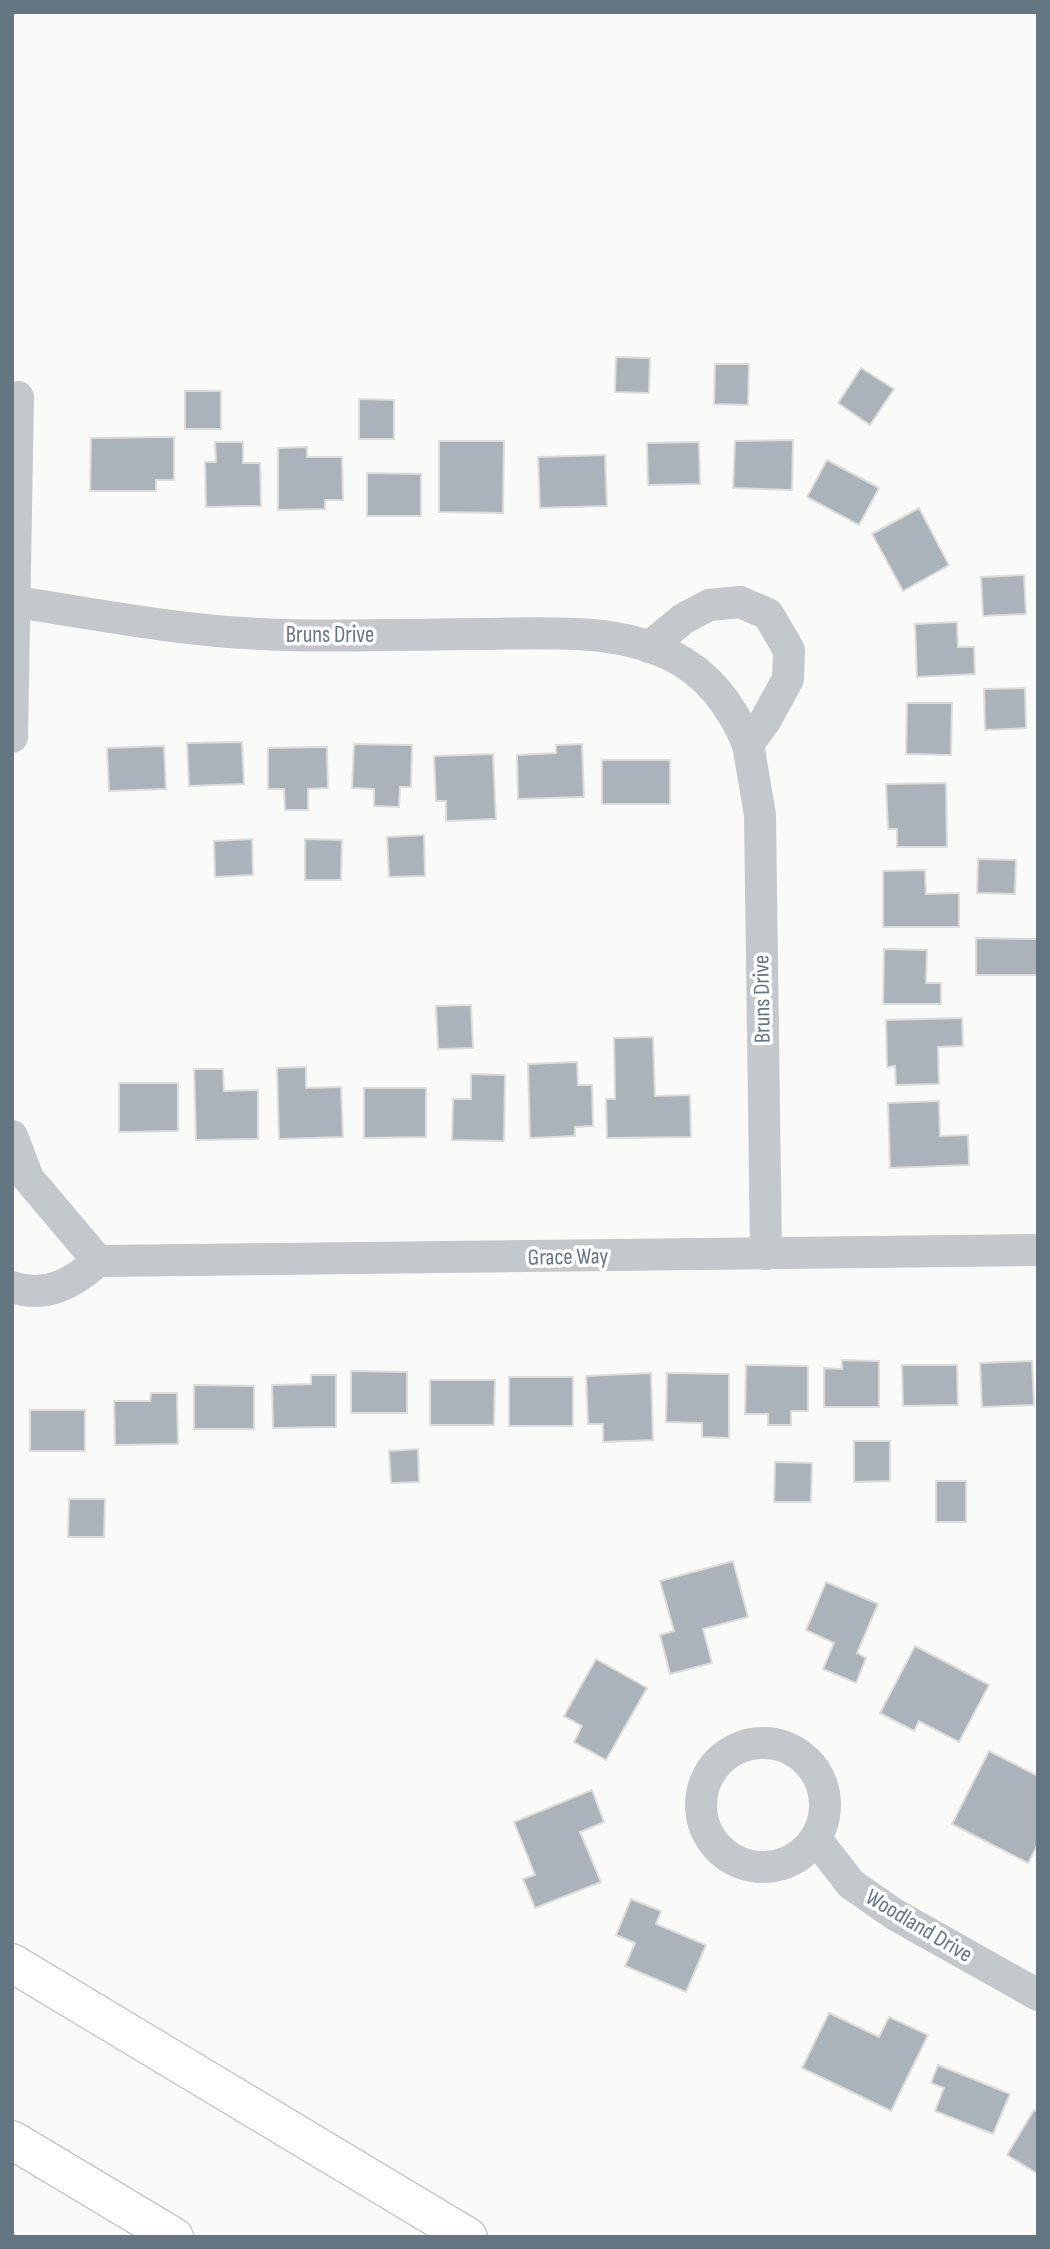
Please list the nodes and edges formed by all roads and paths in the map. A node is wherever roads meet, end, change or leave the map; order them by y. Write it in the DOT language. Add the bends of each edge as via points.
graph roads {
  1 [pos="18,397"];
  2 [pos="14,602"];
  3 [pos="649,647"];
  4 [pos="12,737"];
  5 [pos="748,744"];
  6 [pos="12,1136"];
  7 [pos="18,1169"];
  8 [pos="1038,1250"];
  9 [pos="766,1254"];
  10 [pos="97,1261"];
  11 [pos="12,1287"];
  12 [pos="816,1839"];
  13 [pos="12,1963"];
  14 [pos="1038,1995"];
  15 [pos="12,2140"];
  16 [pos="174,2237"];
  17 [pos="468,2237"];
  1 -- 2 [label="street"];
  2 -- 3 [label="street, Bruns Drive" via="180,628 245,633 545,633 596,636"];
  2 -- 4 [label="street"];
  3 -- 5 [label="street, Bruns Drive" via="711,683 736,716"];
  3 -- 5 [label="street" via="709,605 740,602 768,614 789,650 788,679"];
  5 -- 9 [label="street, Bruns Drive" via="760,816"];
  6 -- 7 [label="street"];
  7 -- 10 [label="street"];
  8 -- 9 [label="street, Grace Way"];
  9 -- 10 [label="street, Grace Way"];
  10 -- 11 [label="street" via="59,1288 29,1293"];
  12 -- 14 [label="street, Woodland Drive" via="851,1884 872,1899"];
  13 -- 17 [label="highway"];
  15 -- 16 [label="highway"];
}
